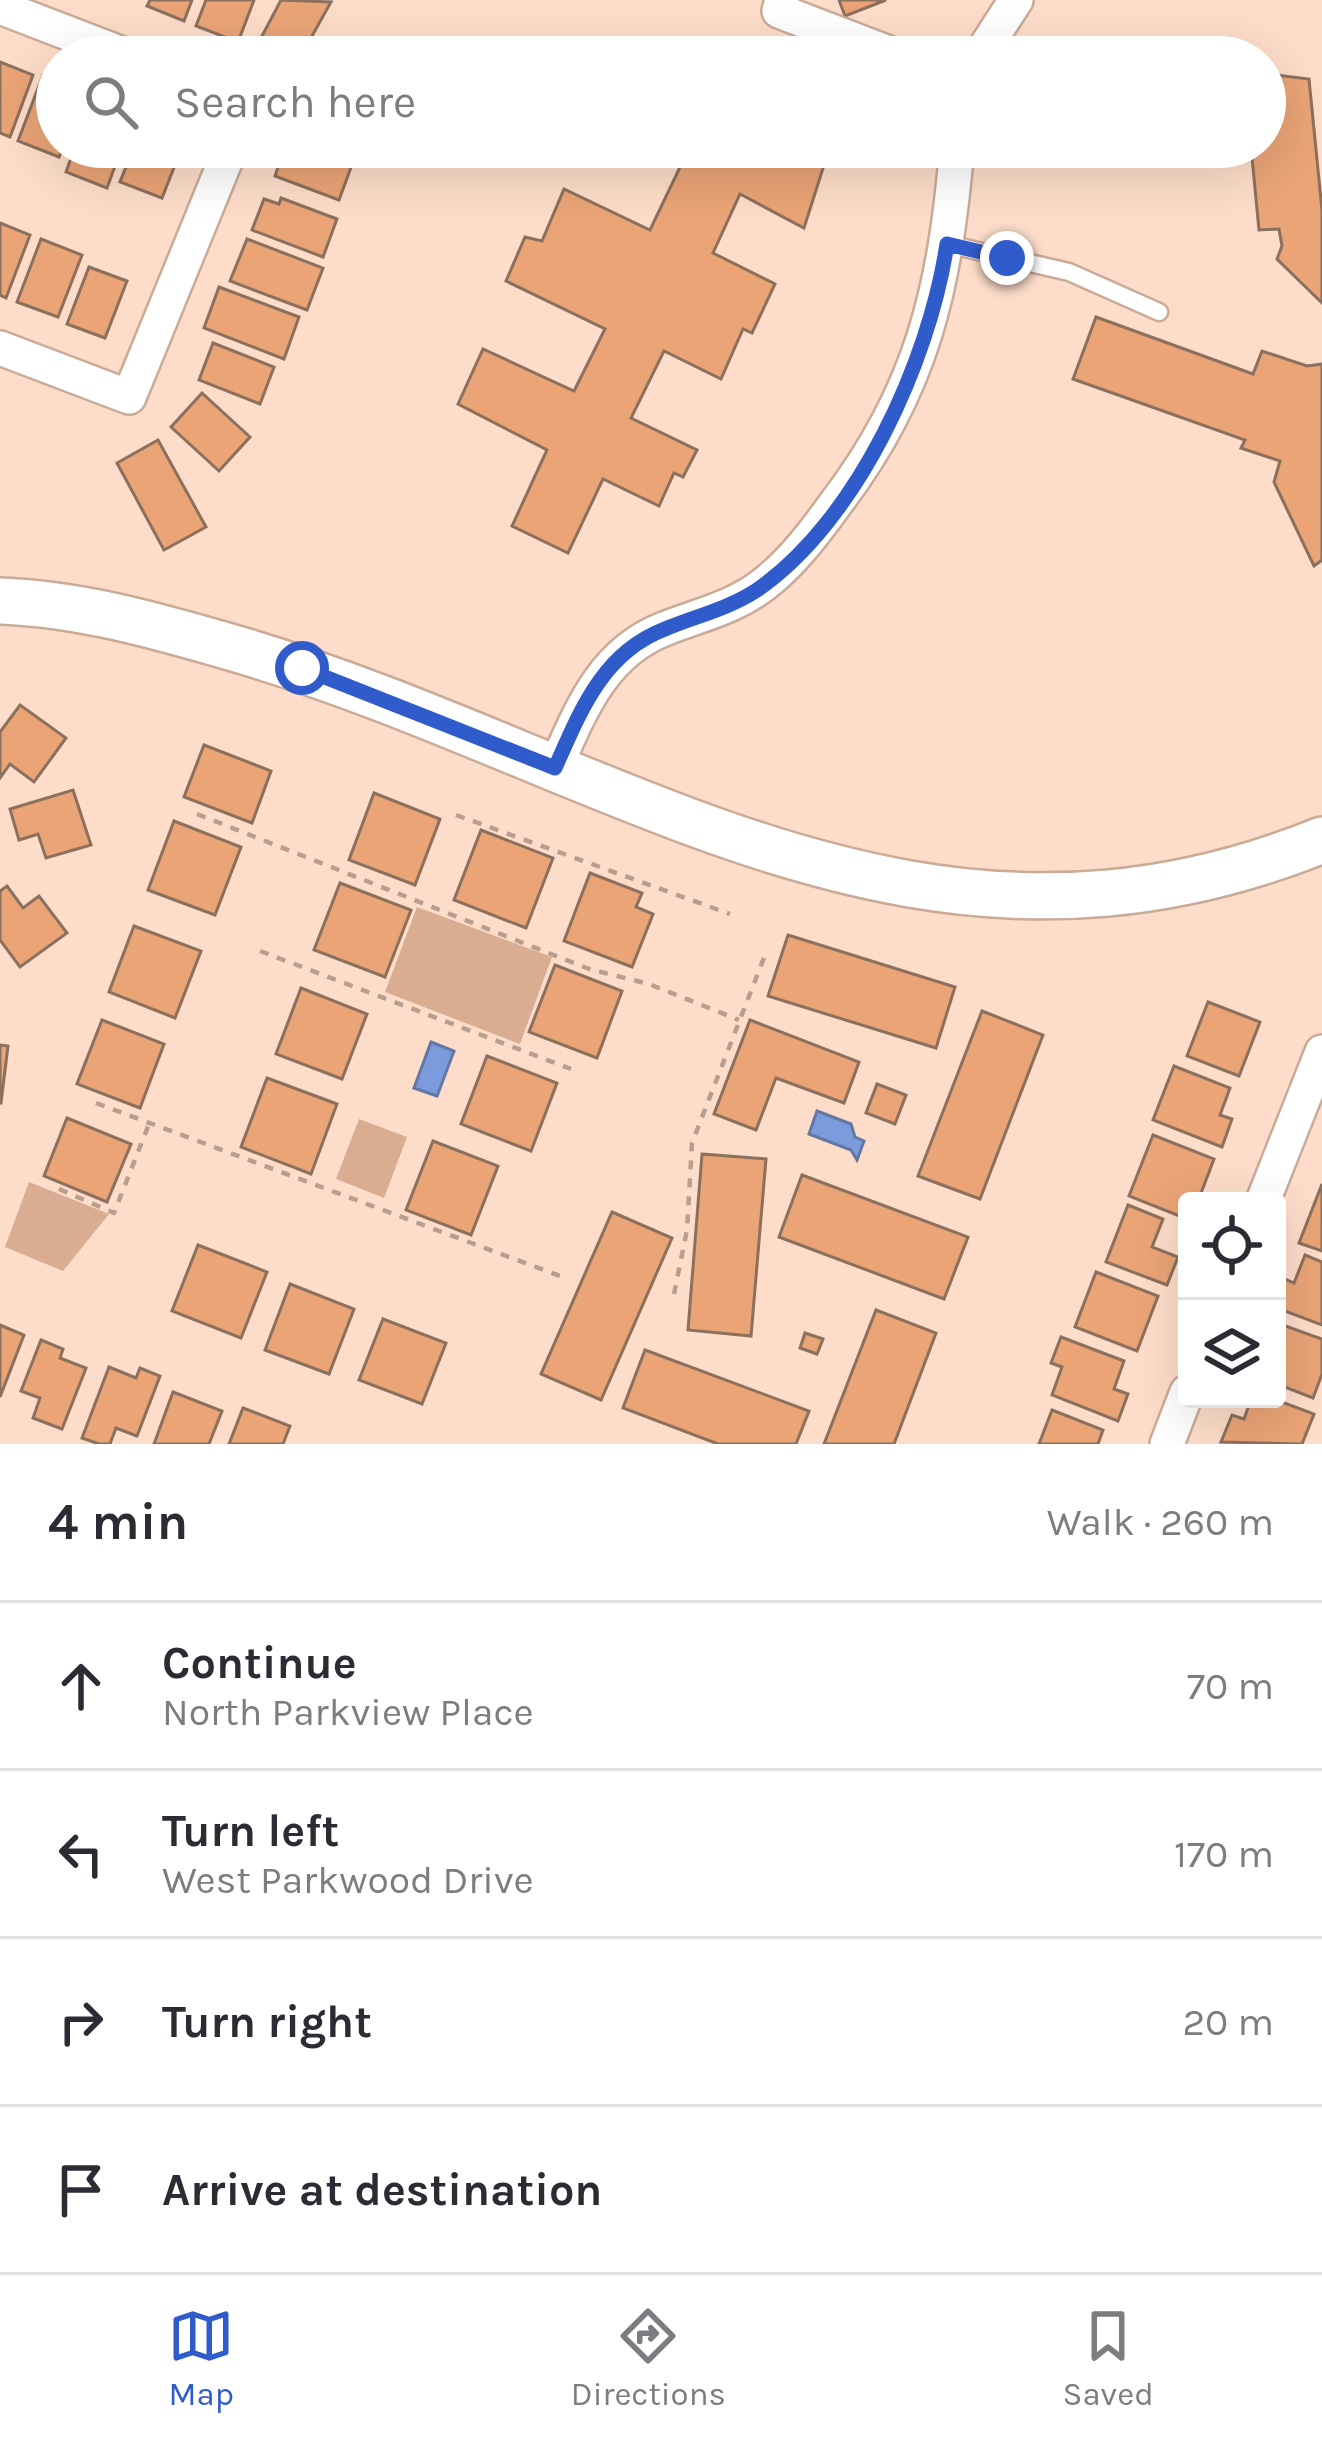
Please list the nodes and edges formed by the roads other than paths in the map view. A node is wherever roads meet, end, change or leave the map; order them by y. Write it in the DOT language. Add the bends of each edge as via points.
graph roads {
  1 [pos="782,0"];
  2 [pos="1016,0"];
  3 [pos="0,7"];
  4 [pos="75,36"];
  5 [pos="845,36"];
  6 [pos="993,36"];
  7 [pos="222,168"];
  8 [pos="955,168"];
  9 [pos="947,244"];
  10 [pos="1159,312"];
  11 [pos="0,348"];
  12 [pos="0,601"];
  13 [pos="555,768"];
  14 [pos="1322,840"];
  15 [pos="1322,1052"];
  16 [pos="1267,1192"];
  17 [pos="1181,1408"];
  18 [pos="1166,1444"];
  1 -- 5 [label="street" via="779,10"];
  2 -- 6 [label="street"];
  3 -- 4 [label="street"];
  7 -- 11 [label="street" via="129,397"];
  8 -- 9 [label="street"];
  9 -- 10 [label="lane" via="1069,272"];
  9 -- 13 [label="street" via="910,382 846,491 764,585 623,653 583,705"];
  12 -- 13 [label="street" via="87,609 302,668"];
  13 -- 14 [label="street" via="821,867 992,897 1166,885"];
  15 -- 16 [label="street"];
  17 -- 18 [label="street"];
}
